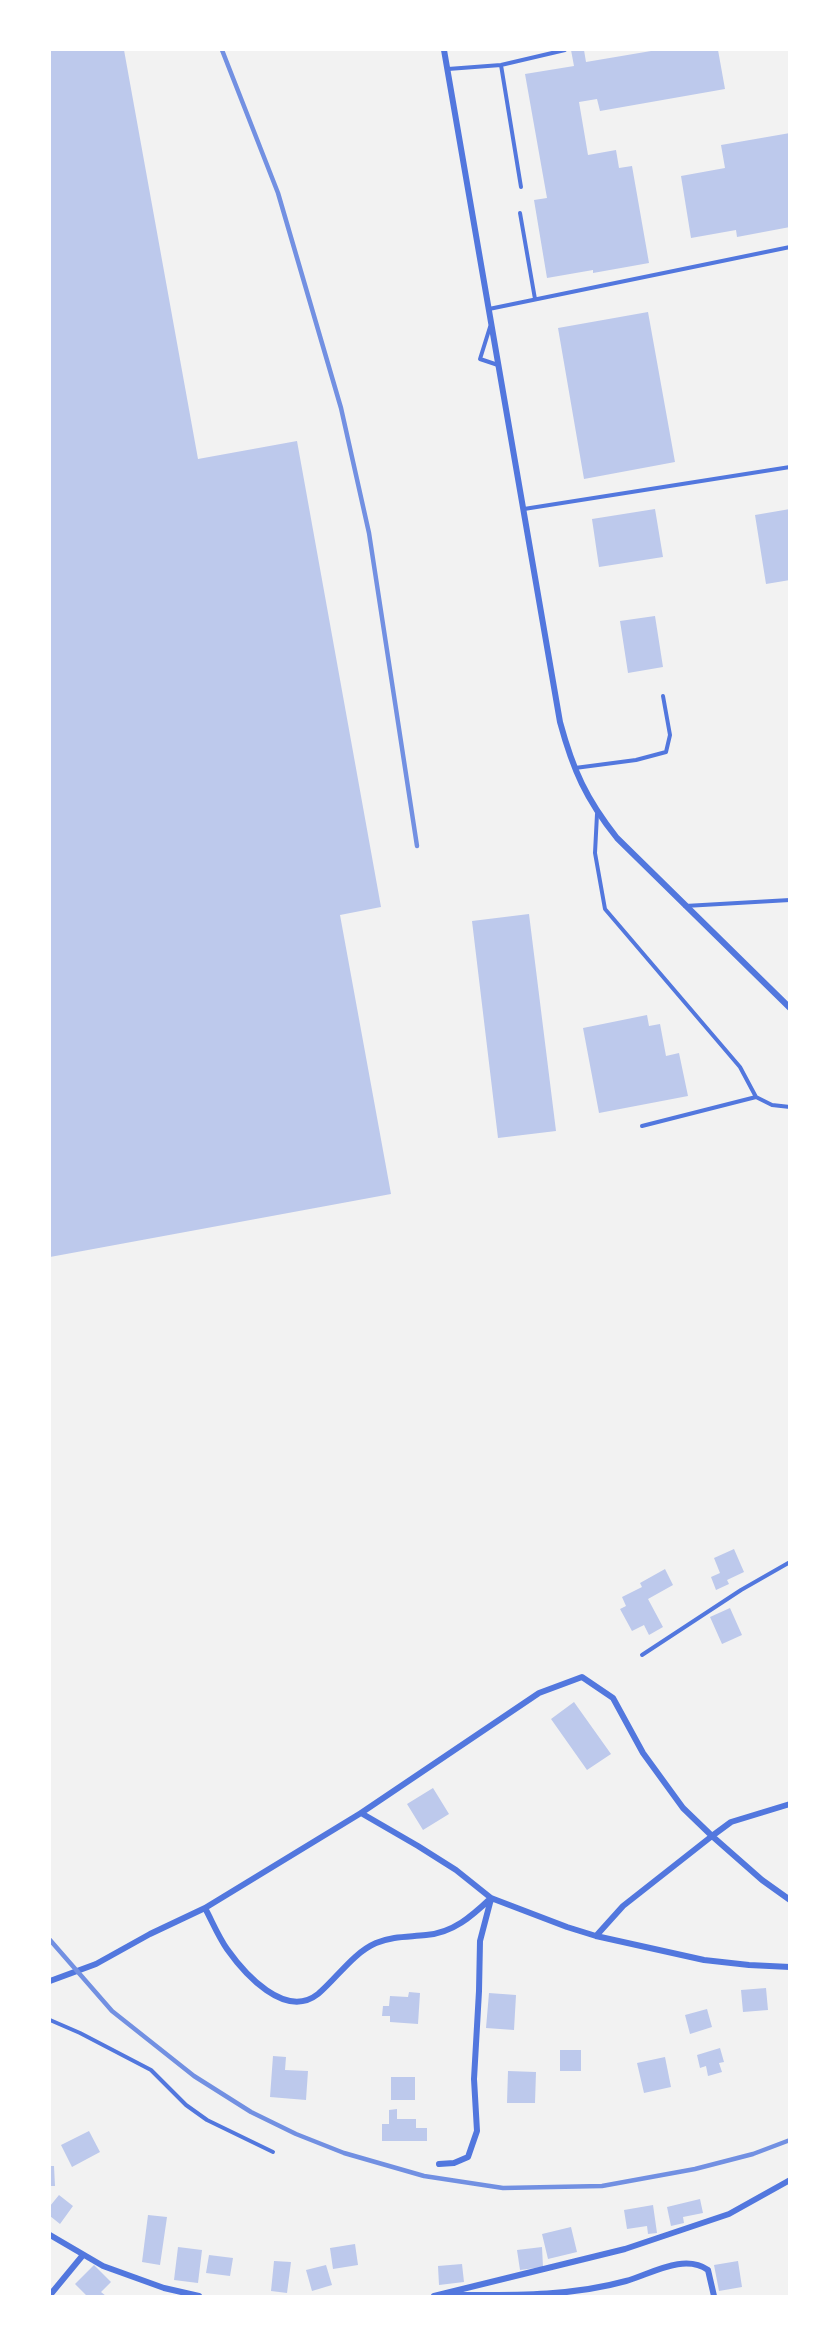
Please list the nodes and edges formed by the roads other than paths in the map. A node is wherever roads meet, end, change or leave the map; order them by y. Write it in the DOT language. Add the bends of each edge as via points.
graph roads {
  1 [pos="444,50"];
  2 [pos="565,50"];
  3 [pos="501,65"];
  4 [pos="448,69"];
  5 [pos="522,187"];
  6 [pos="520,213"];
  7 [pos="789,247"];
  8 [pos="535,299"];
  9 [pos="488,309"];
  10 [pos="492,324"];
  11 [pos="498,365"];
  12 [pos="789,467"];
  13 [pos="523,509"];
  14 [pos="663,696"];
  15 [pos="574,768"];
  16 [pos="597,814"];
  17 [pos="789,900"];
  18 [pos="685,906"];
  19 [pos="789,1008"];
  20 [pos="756,1097"];
  21 [pos="789,1107"];
  22 [pos="642,1126"];
  23 [pos="789,1562"];
  24 [pos="642,1655"];
  25 [pos="789,1804"];
  26 [pos="361,1813"];
  27 [pos="712,1836"];
  28 [pos="491,1898"];
  29 [pos="789,1900"];
  30 [pos="205,1908"];
  31 [pos="596,1936"];
  32 [pos="789,1967"];
  33 [pos="50,1981"];
  34 [pos="50,2020"];
  35 [pos="273,2151"];
  36 [pos="439,2164"];
  37 [pos="789,2180"];
  38 [pos="50,2235"];
  39 [pos="83,2255"];
  40 [pos="50,2295"];
  41 [pos="199,2296"];
  42 [pos="437,2296"];
  43 [pos="714,2296"];
  1 -- 4 [label="street"];
  2 -- 3 [label="lane"];
  3 -- 4 [label="lane"];
  3 -- 5 [label="lane"];
  4 -- 9 [label="street"];
  6 -- 8 [label="lane"];
  7 -- 8 [label="lane"];
  8 -- 9 [label="lane"];
  9 -- 10 [label="street"];
  10 -- 11 [label="street"];
  10 -- 11 [label="lane" via="480,359"];
  11 -- 13 [label="street"];
  12 -- 13 [label="lane"];
  13 -- 15 [label="street" via="560,722"];
  14 -- 15 [label="lane" via="670,735 666,752"];
  15 -- 16 [label="street"];
  16 -- 18 [label="street"];
  16 -- 20 [label="lane" via="594,853 605,909 740,1066"];
  17 -- 18 [label="lane"];
  18 -- 19 [label="street"];
  20 -- 21 [label="lane" via="772,1105"];
  20 -- 22 [label="lane"];
  23 -- 24 [label="lane"];
  25 -- 27 [label="street" via="731,1822"];
  26 -- 27 [label="street" via="539,1693 582,1677 613,1698 643,1753 683,1808"];
  26 -- 28 [label="street" via="456,1870"];
  26 -- 30 [label="street"];
  27 -- 29 [label="street"];
  27 -- 31 [label="street" via="623,1906"];
  28 -- 30 [label="street" via="468,1920 445,1932 399,1936 375,1944 316,1996 297,2002 263,1989 226,1948"];
  28 -- 31 [label="street"];
  28 -- 36 [label="street" via="480,1941 474,2079 477,2131 468,2157"];
  30 -- 33 [label="street" via="96,1964"];
  31 -- 32 [label="street" via="704,1960"];
  34 -- 35 [label="lane" via="151,2070 207,2120"];
  37 -- 42 [label="street" via="729,2214 635,2245"];
  38 -- 39 [label="street"];
  39 -- 40 [label="street"];
  39 -- 41 [label="street" via="154,2284"];
  42 -- 43 [label="street" via="585,2291 694,2262 708,2270"];
}
